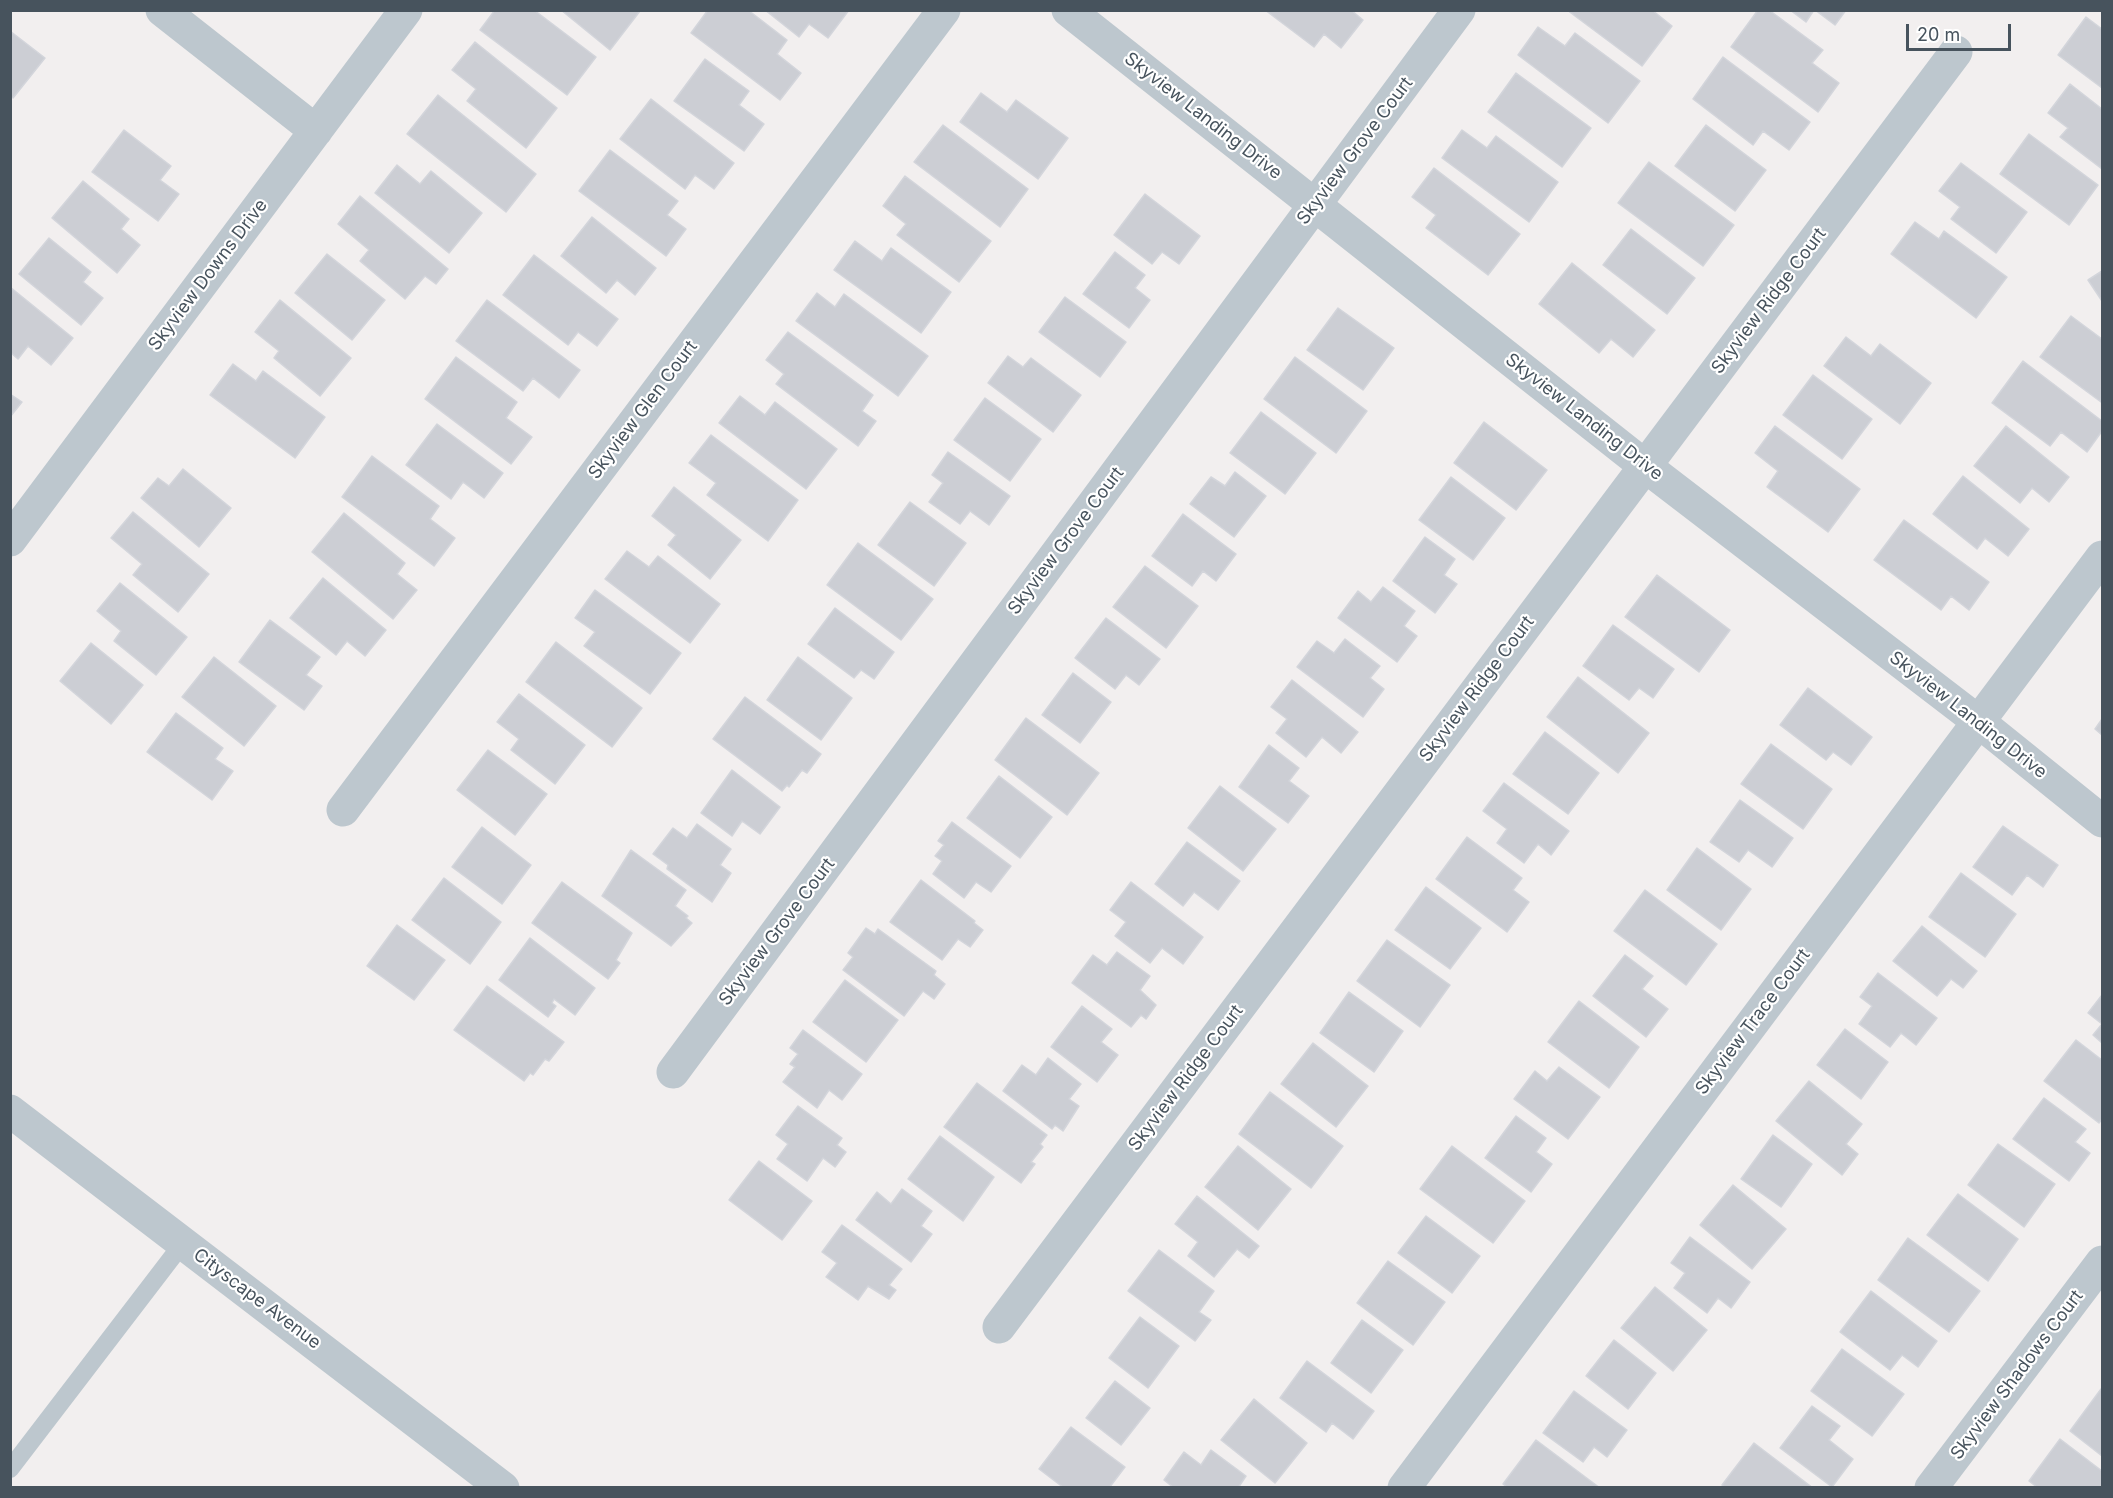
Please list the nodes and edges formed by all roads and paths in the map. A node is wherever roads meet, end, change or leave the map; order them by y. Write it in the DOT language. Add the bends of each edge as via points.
graph roads {
  1 [pos="162,10"];
  2 [pos="406,10"];
  3 [pos="944,10"];
  4 [pos="1068,10"];
  5 [pos="1459,10"];
  6 [pos="1956,52"];
  7 [pos="316,131"];
  8 [pos="1316,204"];
  9 [pos="1645,466"];
  10 [pos="10,540"];
  11 [pos="2103,557"];
  12 [pos="1979,722"];
  13 [pos="343,810"];
  14 [pos="2103,821"];
  15 [pos="673,1072"];
  16 [pos="10,1111"];
  17 [pos="183,1243"];
  18 [pos="2103,1262"];
  19 [pos="999,1327"];
  20 [pos="10,1469"];
  21 [pos="488,1483"];
  22 [pos="1404,1488"];
  23 [pos="1931,1488"];
  1 -- 7 [label="street"];
  2 -- 7 [label="street, Skyview Downs Drive"];
  3 -- 13 [label="street, Skyview Glen Court"];
  4 -- 8 [label="street, Skyview Landing Drive"];
  5 -- 8 [label="street, Skyview Grove Court"];
  6 -- 9 [label="street, Skyview Ridge Court"];
  7 -- 10 [label="street, Skyview Downs Drive"];
  8 -- 9 [label="street, Skyview Landing Drive"];
  8 -- 15 [label="street, Skyview Grove Court"];
  9 -- 12 [label="street, Skyview Landing Drive"];
  9 -- 19 [label="street, Skyview Ridge Court"];
  11 -- 12 [label="street, Skyview Trace Court"];
  12 -- 14 [label="street, Skyview Landing Drive"];
  12 -- 22 [label="street, Skyview Trace Court"];
  16 -- 17 [label="street, Cityscape Avenue"];
  17 -- 20 [label="lane"];
  17 -- 21 [label="street, Cityscape Avenue"];
  18 -- 23 [label="street, Skyview Shadows Court"];
}
